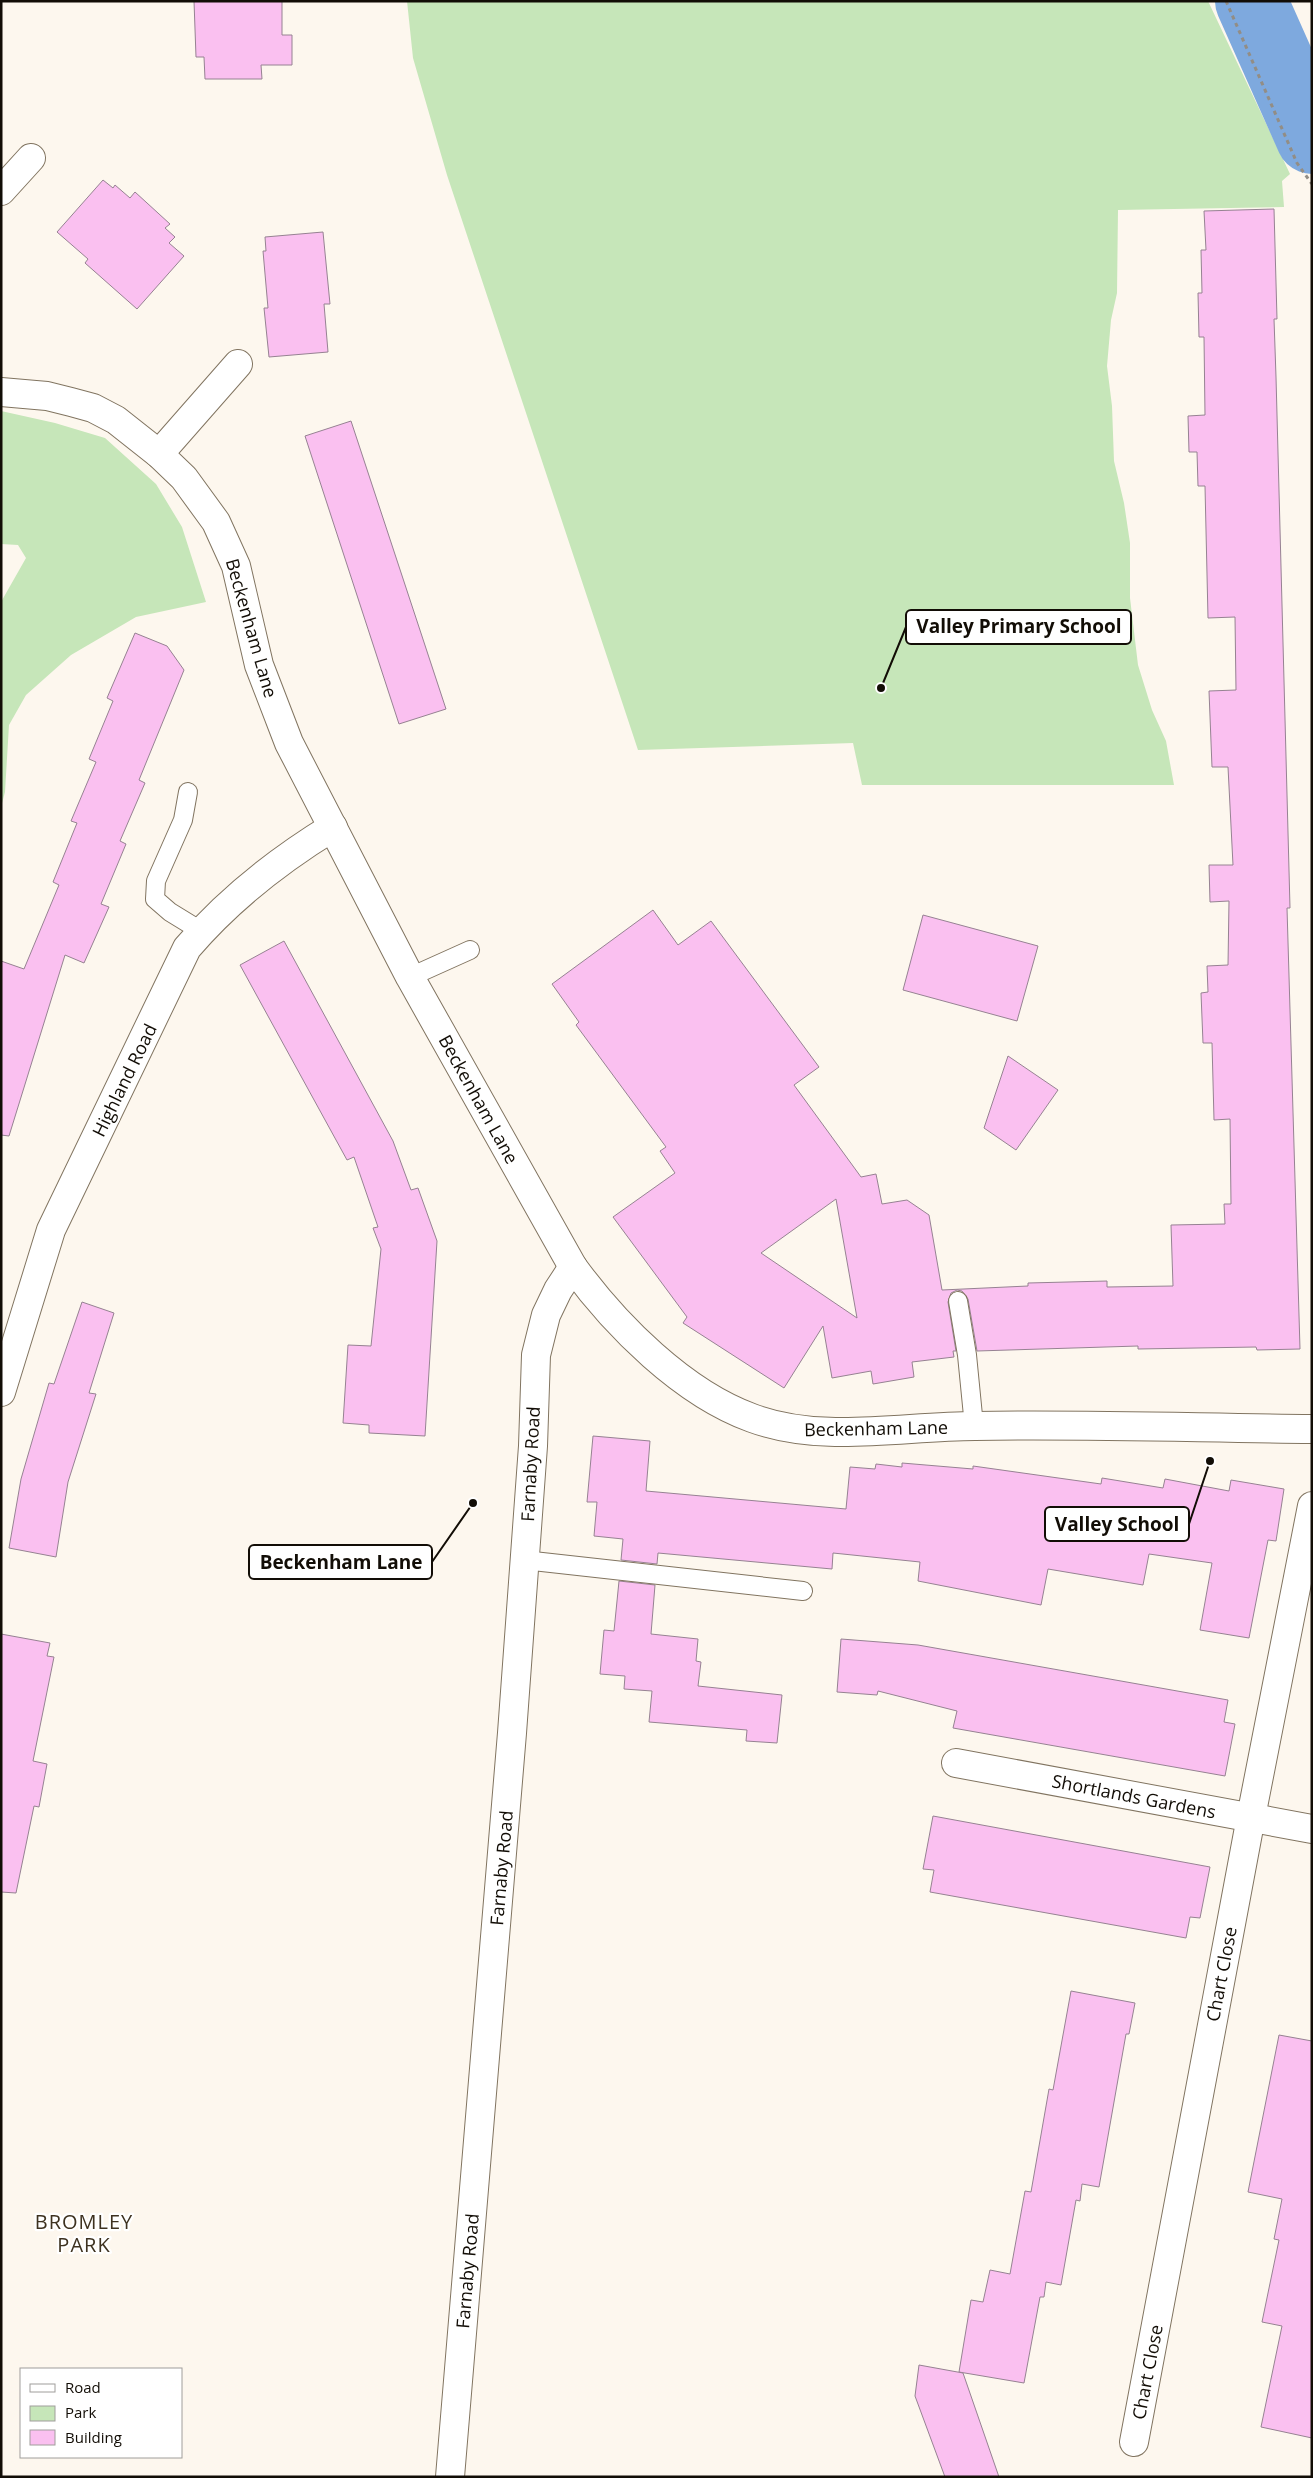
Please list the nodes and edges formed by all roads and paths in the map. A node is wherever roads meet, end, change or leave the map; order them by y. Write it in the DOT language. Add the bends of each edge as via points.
graph roads {
  1 [pos="1226,1"];
  2 [pos="31,158"];
  3 [pos="1312,184"];
  4 [pos="1,192"];
  5 [pos="238,364"];
  6 [pos="1,392"];
  7 [pos="159,454"];
  8 [pos="188,792"];
  9 [pos="333,827"];
  10 [pos="201,931"];
  11 [pos="470,950"];
  12 [pos="410,977"];
  13 [pos="574,1267"];
  14 [pos="958,1301"];
  15 [pos="1,1392"];
  16 [pos="974,1426"];
  17 [pos="1312,1428"];
  18 [pos="1312,1506"];
  19 [pos="524,1560"];
  20 [pos="803,1591"];
  21 [pos="956,1762"];
  22 [pos="1251,1817"];
  23 [pos="1312,1830"];
  24 [pos="1134,2442"];
  25 [pos="450,2477"];
  1 -- 3 [label="path" via="1297,163"];
  2 -- 4 [label="street"];
  5 -- 7 [label="street"];
  6 -- 7 [label="street, Beckenham Lane" via="47,396 93,408 116,420"];
  7 -- 9 [label="street, Beckenham Lane" via="202,499 227,543 241,583 252,639 268,691 289,743"];
  8 -- 10 [label="lane" via="183,820 156,881 155,899"];
  9 -- 10 [label="street, Highland Road" via="273,868"];
  9 -- 12 [label="street, Beckenham Lane"];
  10 -- 15 [label="street, Highland Road" via="187,948 51,1230"];
  11 -- 12 [label="lane"];
  12 -- 13 [label="street, Beckenham Lane"];
  13 -- 16 [label="street, Beckenham Lane" via="591,1292 666,1366 711,1399 751,1418 788,1429 836,1432"];
  13 -- 19 [label="street, Farnaby Road" via="558,1290 538,1340"];
  14 -- 16 [label="lane"];
  16 -- 17 [label="street, Beckenham Lane"];
  18 -- 22 [label="street, Chart Close"];
  19 -- 20 [label="lane"];
  19 -- 25 [label="street, Farnaby Road"];
  21 -- 22 [label="street, Shortlands Gardens"];
  22 -- 23 [label="street, Shortlands Gardens"];
  22 -- 24 [label="street, Chart Close"];
}
